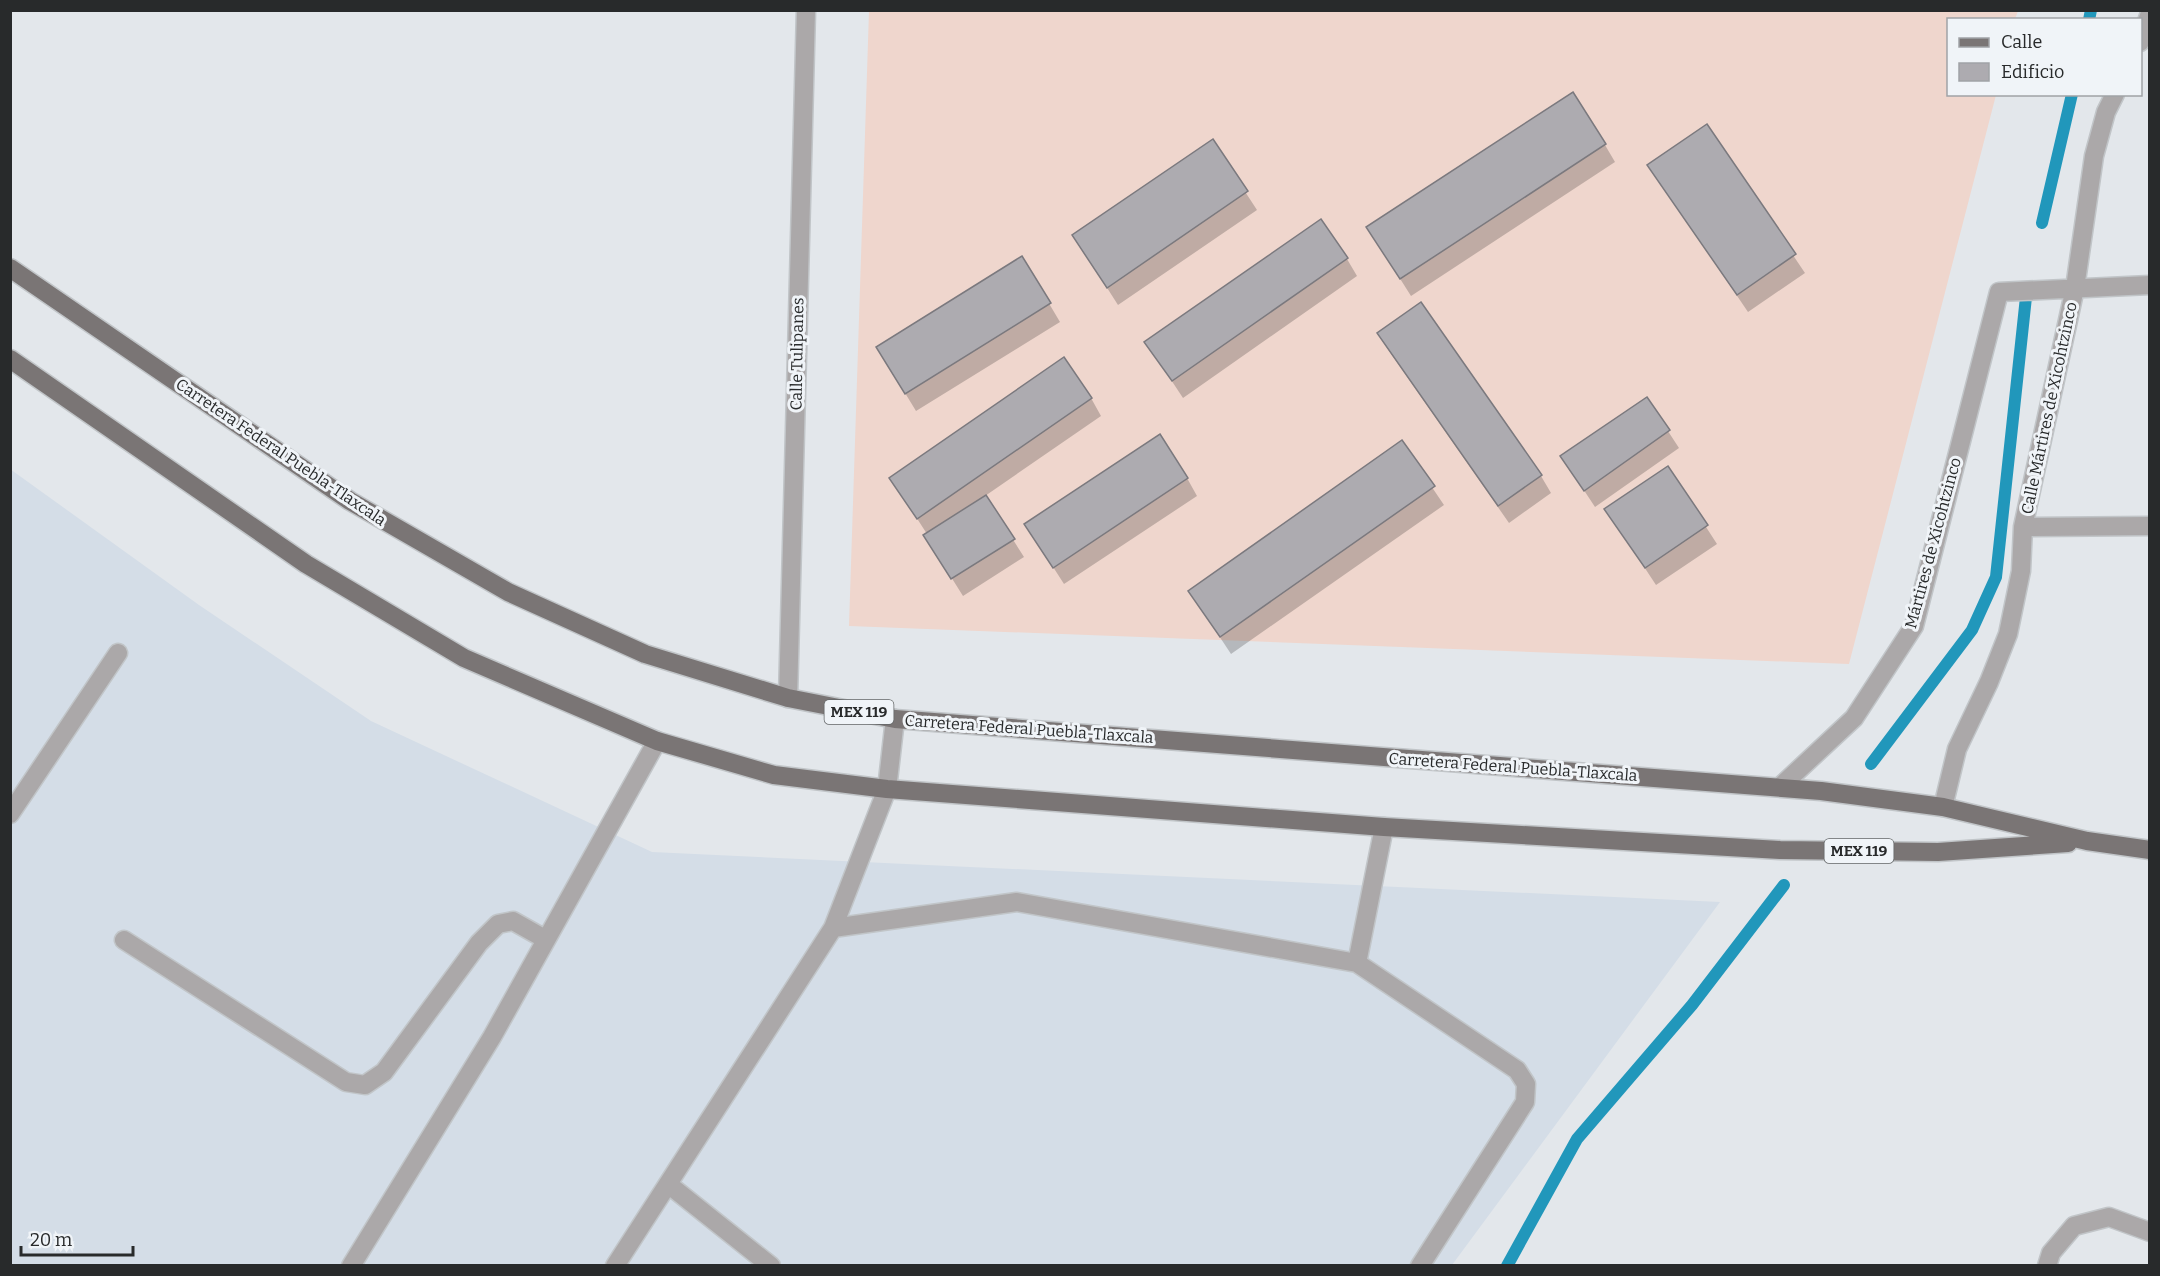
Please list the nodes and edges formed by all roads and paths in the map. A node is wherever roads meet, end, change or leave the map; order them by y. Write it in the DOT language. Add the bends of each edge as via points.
graph roads {
  1 [pos="806,10"];
  2 [pos="2150,13"];
  3 [pos="2142,36"];
  4 [pos="2114,96"];
  5 [pos="10,268"];
  6 [pos="2150,285"];
  7 [pos="2075,288"];
  8 [pos="10,358"];
  9 [pos="2150,526"];
  10 [pos="2023,527"];
  11 [pos="118,654"];
  12 [pos="788,698"];
  13 [pos="895,719"];
  14 [pos="657,741"];
  15 [pos="1780,787"];
  16 [pos="887,789"];
  17 [pos="1943,807"];
  18 [pos="10,814"];
  19 [pos="1384,827"];
  20 [pos="2087,841"];
  21 [pos="2150,850"];
  22 [pos="833,928"];
  23 [pos="545,939"];
  24 [pos="124,940"];
  25 [pos="1357,963"];
  26 [pos="668,1184"];
  27 [pos="2150,1232"];
  28 [pos="351,1266"];
  29 [pos="615,1266"];
  30 [pos="771,1266"];
  31 [pos="1420,1266"];
  32 [pos="2048,1266"];
  1 -- 12 [label="street, Calle Tulipanes"];
  2 -- 3 [label="street"];
  4 -- 7 [label="street, Calle Mártires de Xicohtzinco" via="2094,156"];
  5 -- 12 [label="main road, Carretera Federal Puebla-Tlaxcala / MEX 119" via="350,501 508,592 645,654"];
  6 -- 7 [label="street"];
  7 -- 10 [label="street, Calle Mártires de Xicohtzinco"];
  7 -- 15 [label="street, Mártires de Xicohtzinco" via="2000,292 1914,626 1854,718"];
  8 -- 14 [label="main road, Carretera Federal Puebla-Tlaxcala / MEX 119" via="306,564 464,658"];
  9 -- 10 [label="street"];
  10 -- 17 [label="street, Calle Mártires de Xicohtzinco" via="2021,571 2008,634 1957,749"];
  11 -- 18 [label="street"];
  12 -- 13 [label="main road, Carretera Federal Puebla-Tlaxcala / MEX 119"];
  13 -- 15 [label="main road, Carretera Federal Puebla-Tlaxcala / MEX 119"];
  13 -- 16 [label="street"];
  14 -- 16 [label="main road, Carretera Federal Puebla-Tlaxcala / MEX 119" via="774,775"];
  14 -- 23 [label="street"];
  15 -- 17 [label="main road, Carretera Federal Puebla-Tlaxcala / MEX 119"];
  16 -- 19 [label="main road, Carretera Federal Puebla-Tlaxcala / MEX 119"];
  16 -- 22 [label="street"];
  17 -- 20 [label="main road, Carretera Federal Puebla-Tlaxcala / MEX 119"];
  19 -- 20 [label="main road, Carretera Federal Puebla-Tlaxcala / MEX 119" via="1780,850 1938,852"];
  19 -- 25 [label="street"];
  20 -- 21 [label="main road, Carretera Federal Puebla-Tlaxcala / MEX 119"];
  22 -- 25 [label="street" via="1017,902"];
  22 -- 26 [label="street"];
  23 -- 24 [label="street" via="513,921 498,924 479,943 384,1072 365,1085 346,1082"];
  23 -- 28 [label="street" via="492,1037"];
  25 -- 31 [label="street" via="1516,1070 1526,1084 1525,1102"];
  26 -- 29 [label="street"];
  26 -- 30 [label="street"];
  27 -- 32 [label="street" via="2109,1217 2074,1226 2051,1253"];
}
